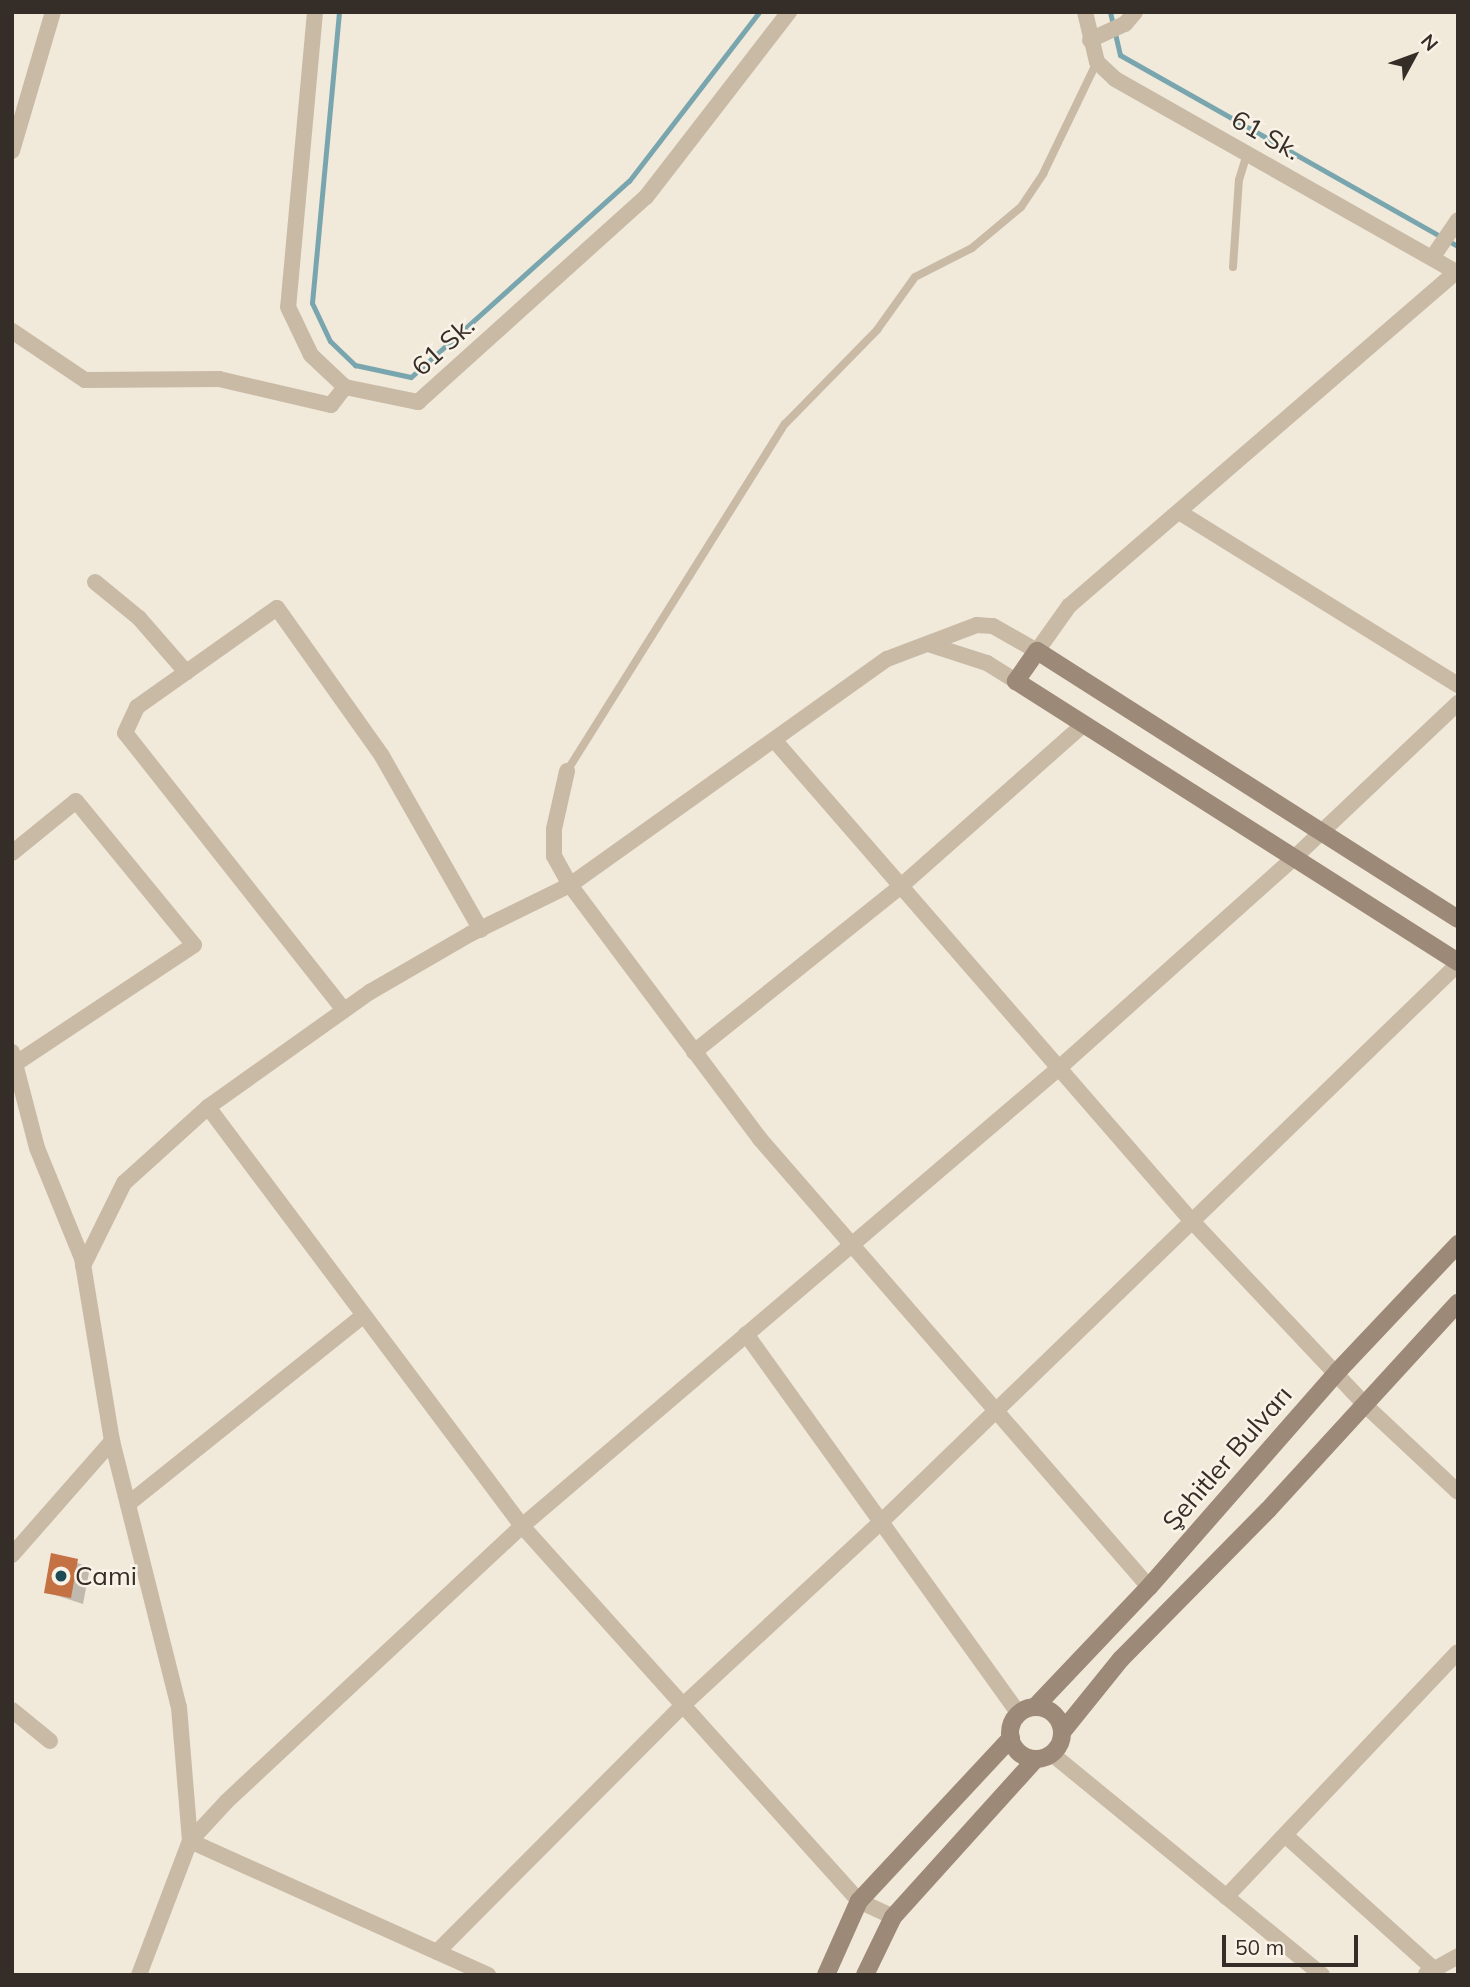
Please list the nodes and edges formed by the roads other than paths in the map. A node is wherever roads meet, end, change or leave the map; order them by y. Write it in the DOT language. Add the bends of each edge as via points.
graph roads {
  1 [pos="53,12"];
  2 [pos="315,12"];
  3 [pos="789,12"];
  4 [pos="1084,12"];
  5 [pos="1130,18"];
  6 [pos="1094,39"];
  7 [pos="1097,62"];
  8 [pos="12,151"];
  9 [pos="1247,153"];
  10 [pos="1445,239"];
  11 [pos="1233,267"];
  12 [pos="1457,273"];
  13 [pos="12,331"];
  14 [pos="345,387"];
  15 [pos="1179,512"];
  16 [pos="95,582"];
  17 [pos="931,645"];
  18 [pos="1037,651"];
  19 [pos="186,672"];
  20 [pos="1016,681"];
  21 [pos="1458,685"];
  22 [pos="1458,703"];
  23 [pos="1084,724"];
  24 [pos="775,741"];
  25 [pos="567,771"];
  26 [pos="1320,831"];
  27 [pos="12,853"];
  28 [pos="1294,858"];
  29 [pos="570,885"];
  30 [pos="901,886"];
  31 [pos="1458,919"];
  32 [pos="481,930"];
  33 [pos="1458,963"];
  34 [pos="344,1010"];
  35 [pos="694,1052"];
  36 [pos="14,1058"];
  37 [pos="1059,1068"];
  38 [pos="208,1107"];
  39 [pos="1190,1219"];
  40 [pos="851,1244"];
  41 [pos="1458,1244"];
  42 [pos="83,1266"];
  43 [pos="1458,1303"];
  44 [pos="364,1315"];
  45 [pos="746,1334"];
  46 [pos="1338,1371"];
  47 [pos="1365,1405"];
  48 [pos="994,1410"];
  49 [pos="112,1441"];
  50 [pos="1458,1492"];
  51 [pos="128,1504"];
  52 [pos="882,1521"];
  53 [pos="522,1526"];
  54 [pos="12,1555"];
  55 [pos="1149,1587"];
  56 [pos="1458,1652"];
  57 [pos="681,1707"];
  58 [pos="12,1710"];
  59 [pos="1027,1711"];
  60 [pos="1062,1732"];
  61 [pos="1011,1738"];
  62 [pos="50,1741"];
  63 [pos="1044,1756"];
  64 [pos="1285,1835"];
  65 [pos="190,1841"];
  66 [pos="1226,1897"];
  67 [pos="859,1901"];
  68 [pos="893,1917"];
  69 [pos="437,1952"];
  70 [pos="1458,1956"];
  71 [pos="1429,1972"];
  72 [pos="139,1975"];
  73 [pos="488,1975"];
  74 [pos="826,1975"];
  75 [pos="866,1975"];
  76 [pos="1322,1975"];
  1 -- 8 [label="street"];
  2 -- 14 [label="street" via="288,307 311,355"];
  3 -- 14 [label="street, 61 Sk." via="646,197 418,402"];
  4 -- 6 [label="street"];
  5 -- 6 [label="street"];
  6 -- 7 [label="street"];
  7 -- 9 [label="street, 61 Sk." via="1115,79"];
  7 -- 25 [label="lane" via="1043,174 1021,207 991,236 915,277 877,330 785,424"];
  9 -- 10 [label="street, 61 Sk."];
  9 -- 11 [label="lane" via="1239,180"];
  10 -- 12 [label="street, 61 Sk."];
  12 -- 15 [label="street"];
  13 -- 14 [label="street" via="85,380 219,379 331,405"];
  15 -- 18 [label="street" via="1069,606"];
  15 -- 21 [label="street"];
  16 -- 19 [label="street" via="139,618"];
  17 -- 18 [label="street" via="977,625 993,626"];
  17 -- 20 [label="street" via="987,663"];
  17 -- 24 [label="street" via="887,659"];
  18 -- 20 [label="main road"];
  18 -- 26 [label="main road"];
  19 -- 32 [label="street" via="277,608 382,756"];
  19 -- 34 [label="street" via="137,707 125,733"];
  20 -- 23 [label="main road"];
  22 -- 26 [label="street"];
  23 -- 28 [label="main road"];
  23 -- 30 [label="street"];
  24 -- 29 [label="street"];
  24 -- 30 [label="street"];
  25 -- 29 [label="street" via="554,828 554,856"];
  26 -- 28 [label="street"];
  26 -- 31 [label="main road"];
  27 -- 36 [label="street" via="76,801 194,945"];
  28 -- 33 [label="main road"];
  28 -- 37 [label="street"];
  29 -- 32 [label="street"];
  29 -- 35 [label="street"];
  30 -- 35 [label="street"];
  30 -- 37 [label="street"];
  32 -- 34 [label="street"];
  33 -- 39 [label="street"];
  34 -- 38 [label="street"];
  35 -- 40 [label="street" via="760,1139"];
  36 -- 42 [label="street" via="37,1148"];
  37 -- 39 [label="street"];
  37 -- 40 [label="street"];
  38 -- 42 [label="street" via="124,1183"];
  38 -- 44 [label="street"];
  39 -- 46 [label="street"];
  39 -- 48 [label="street"];
  40 -- 45 [label="street"];
  40 -- 48 [label="street"];
  41 -- 46 [label="main road, Şehitler Bulvarı"];
  42 -- 49 [label="street"];
  43 -- 47 [label="main road"];
  44 -- 51 [label="street"];
  44 -- 53 [label="street"];
  45 -- 52 [label="street"];
  45 -- 53 [label="street"];
  46 -- 47 [label="street"];
  46 -- 55 [label="main road, Şehitler Bulvarı"];
  47 -- 50 [label="street"];
  47 -- 60 [label="main road" via="1121,1659"];
  48 -- 52 [label="street"];
  48 -- 55 [label="street"];
  49 -- 51 [label="street"];
  49 -- 54 [label="street"];
  51 -- 65 [label="street" via="179,1707"];
  52 -- 57 [label="street"];
  52 -- 59 [label="street"];
  53 -- 57 [label="street"];
  53 -- 65 [label="street" via="227,1801"];
  55 -- 59 [label="main road, Şehitler Bulvarı"];
  56 -- 64 [label="street"];
  57 -- 67 [label="street"];
  57 -- 69 [label="street"];
  58 -- 62 [label="street"];
  59 -- 60 [label="main road" via="1057,1717"];
  59 -- 61 [label="main road"];
  60 -- 63 [label="main road"];
  61 -- 63 [label="main road" via="1020,1753"];
  61 -- 67 [label="main road"];
  63 -- 66 [label="street"];
  63 -- 68 [label="main road"];
  64 -- 66 [label="street"];
  64 -- 71 [label="street"];
  65 -- 69 [label="street"];
  65 -- 72 [label="street"];
  66 -- 76 [label="street"];
  67 -- 68 [label="street"];
  67 -- 74 [label="main road"];
  68 -- 75 [label="main road"];
  69 -- 73 [label="street"];
  70 -- 71 [label="street"];
}
